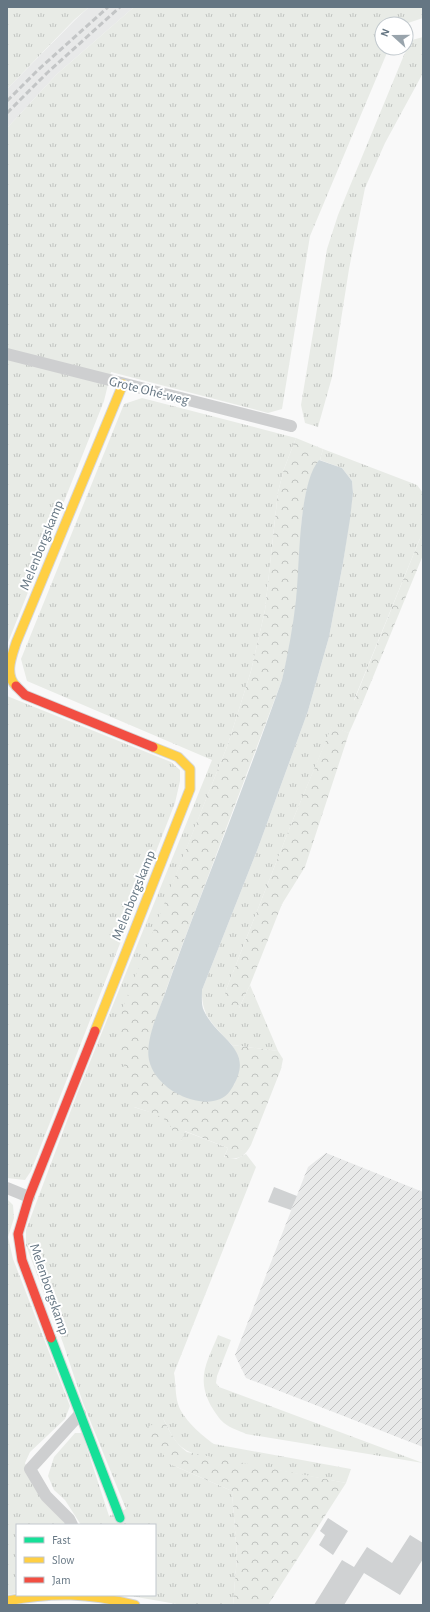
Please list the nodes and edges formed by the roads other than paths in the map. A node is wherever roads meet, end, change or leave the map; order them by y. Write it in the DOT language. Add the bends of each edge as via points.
graph roads {
  1 [pos="7,354"];
  2 [pos="123,384"];
  3 [pos="291,426"];
  4 [pos="7,1188"];
  5 [pos="29,1197"];
  6 [pos="80,1414"];
  7 [pos="120,1518"];
  8 [pos="72,1524"];
  9 [pos="34,1596"];
  10 [pos="55,1596"];
  11 [pos="86,1598"];
  12 [pos="7,1601"];
  13 [pos="135,1605"];
  1 -- 2 [label="street, Grote Ohé-weg"];
  2 -- 3 [label="street, Grote Ohé-weg"];
  2 -- 5 [label="street, Melenborgskamp" via="9,665 13,682 25,694 178,757 190,770 190,789"];
  4 -- 5 [label="street"];
  5 -- 6 [label="street, Melenborgskamp" via="18,1234 22,1260"];
  6 -- 7 [label="street, Melenborgskamp"];
  6 -- 8 [label="street" via="30,1469 46,1496"];
  9 -- 12 [label="street"];
  10 -- 11 [label="street"];
  11 -- 13 [label="street" via="118,1600"];
}
